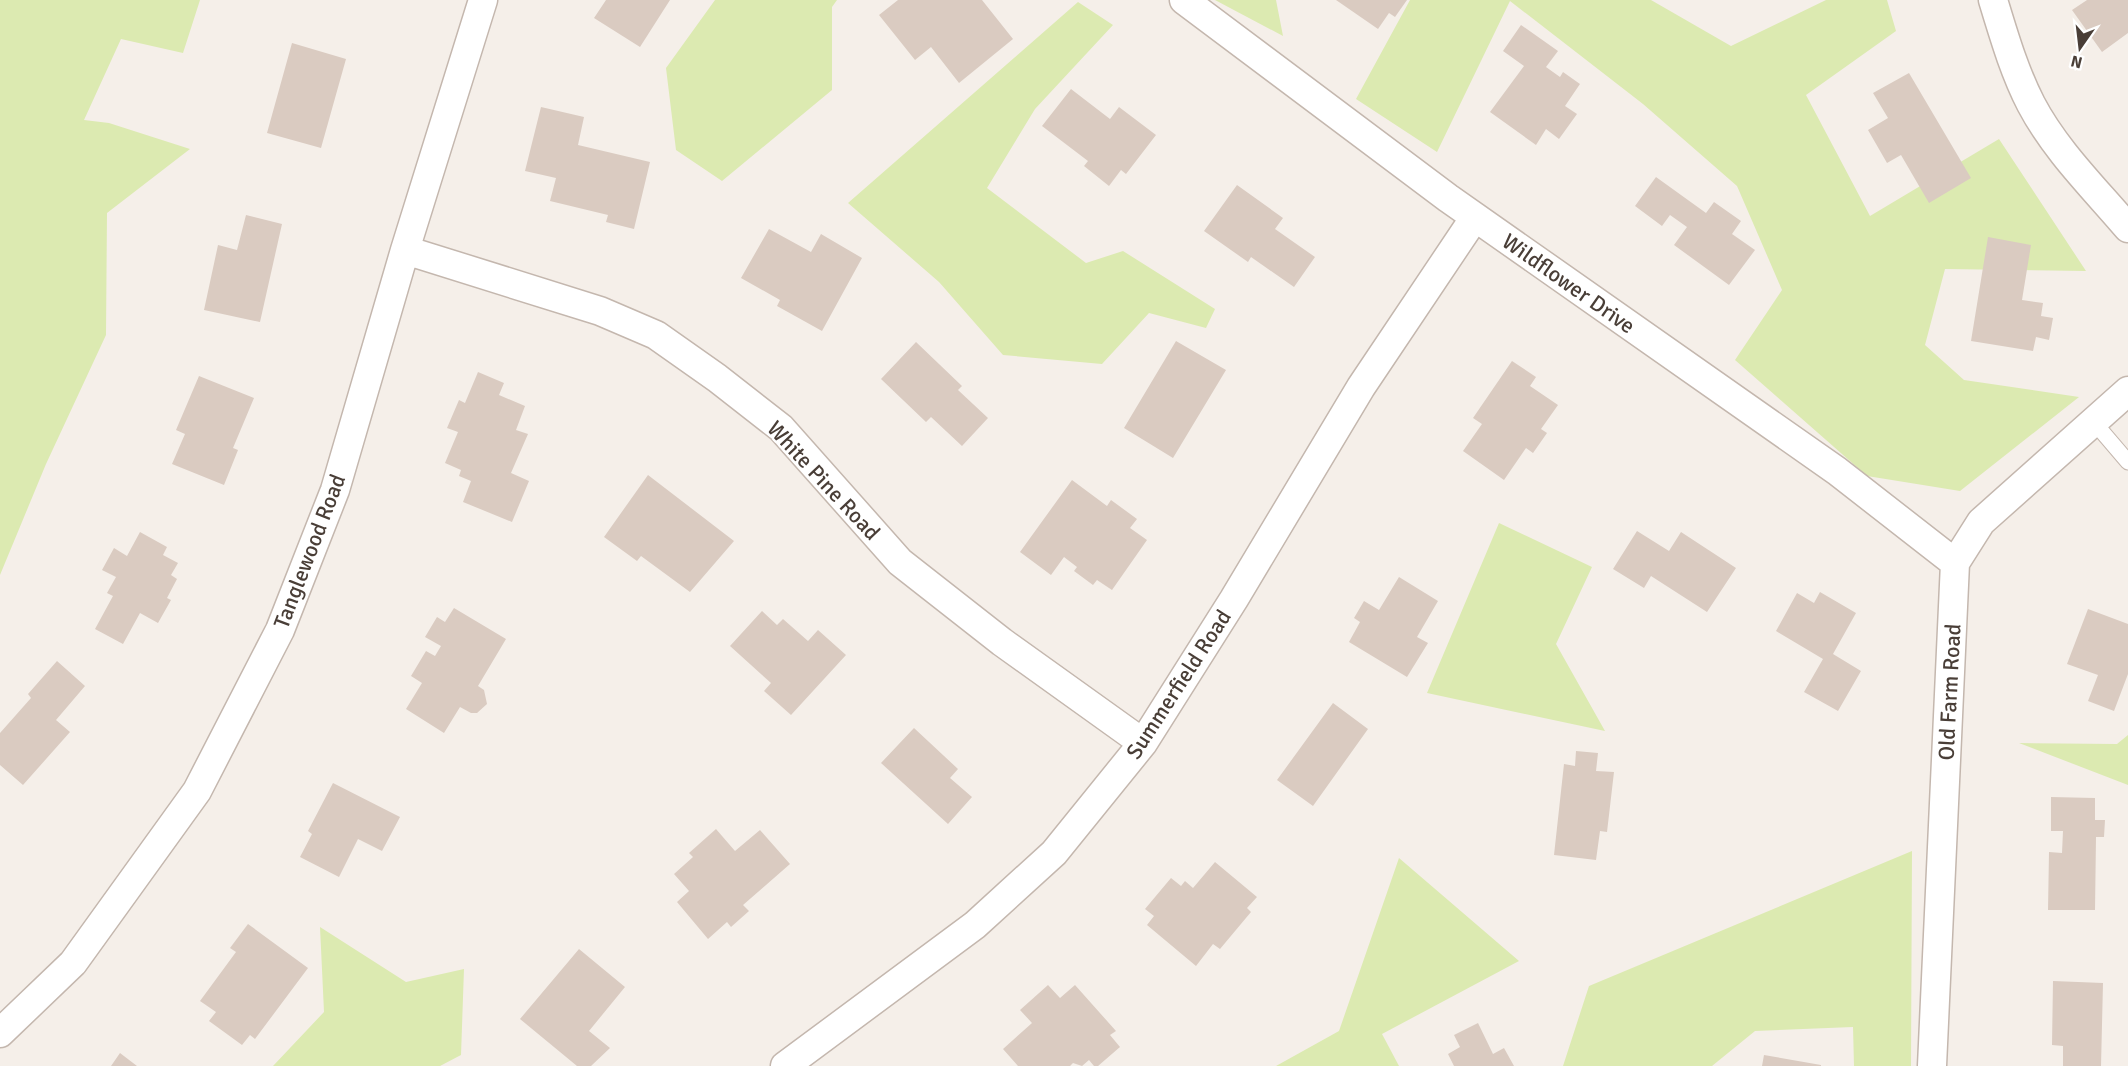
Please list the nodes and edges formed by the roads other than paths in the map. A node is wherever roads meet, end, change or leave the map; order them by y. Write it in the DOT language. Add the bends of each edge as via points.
graph roads {
  1 [pos="483,0"];
  2 [pos="1184,0"];
  3 [pos="1993,0"];
  4 [pos="1475,217"];
  5 [pos="2128,228"];
  6 [pos="405,250"];
  7 [pos="2128,391"];
  8 [pos="2093,421"];
  9 [pos="2128,462"];
  10 [pos="1955,563"];
  11 [pos="1143,743"];
  12 [pos="0,1033"];
  13 [pos="785,1066"];
  14 [pos="1932,1066"];
  1 -- 6 [label="street, Tanglewood Road"];
  2 -- 4 [label="street, Wildflower Drive"];
  3 -- 5 [label="street" via="2017,76 2032,107"];
  4 -- 10 [label="street, Wildflower Drive" via="1837,471"];
  4 -- 11 [label="street, Summerfield Road" via="1361,387"];
  6 -- 11 [label="street, White Pine Road" via="600,311 656,335 781,428 900,562 1002,642"];
  6 -- 12 [label="street, Tanglewood Road" via="335,490 280,630 197,791 73,963"];
  7 -- 8 [label="street, Old Farm Road"];
  8 -- 9 [label="lane"];
  8 -- 10 [label="street, Old Farm Road" via="1981,522"];
  10 -- 14 [label="street, Old Farm Road"];
  11 -- 13 [label="street, Summerfield Road" via="1054,853 984,917"];
}
